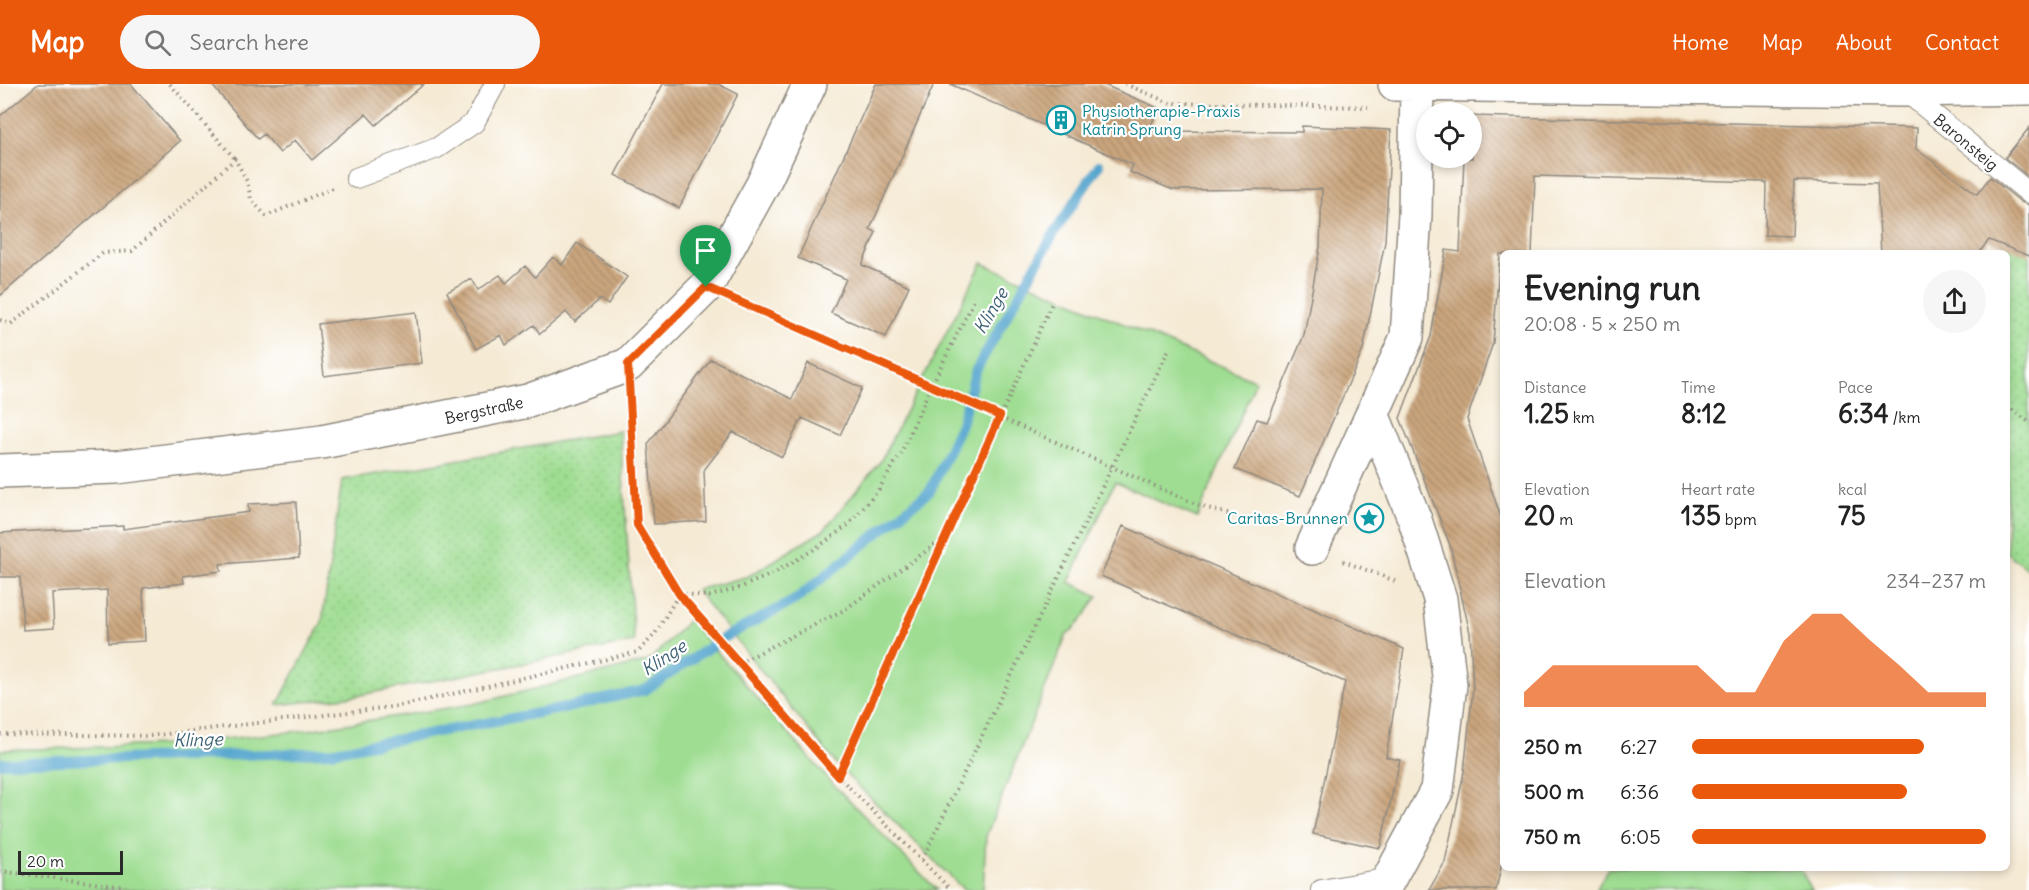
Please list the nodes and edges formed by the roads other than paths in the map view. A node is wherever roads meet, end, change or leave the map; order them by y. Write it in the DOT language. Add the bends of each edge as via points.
graph roads {
  1 [pos="495,84"];
  2 [pos="810,84"];
  3 [pos="1395,84"];
  4 [pos="1416,85"];
  5 [pos="2029,88"];
  6 [pos="1904,90"];
  7 [pos="356,178"];
  8 [pos="2029,193"];
  9 [pos="1373,416"];
  10 [pos="0,471"];
  11 [pos="1312,548"];
  12 [pos="1386,884"];
  13 [pos="1321,890"];
  1 -- 7 [label="lane" via="474,123 438,148"];
  2 -- 10 [label="street, Bergstraße" via="762,186 706,287 628,364 528,401 322,442 117,467"];
  3 -- 4 [label="street"];
  4 -- 6 [label="street"];
  4 -- 9 [label="street" via="1415,215 1407,337"];
  5 -- 6 [label="street"];
  6 -- 8 [label="lane, Baronsteig"];
  9 -- 11 [label="street"];
  9 -- 12 [label="street" via="1415,520 1440,599 1450,685 1437,790"];
  12 -- 13 [label="lane"];
}
